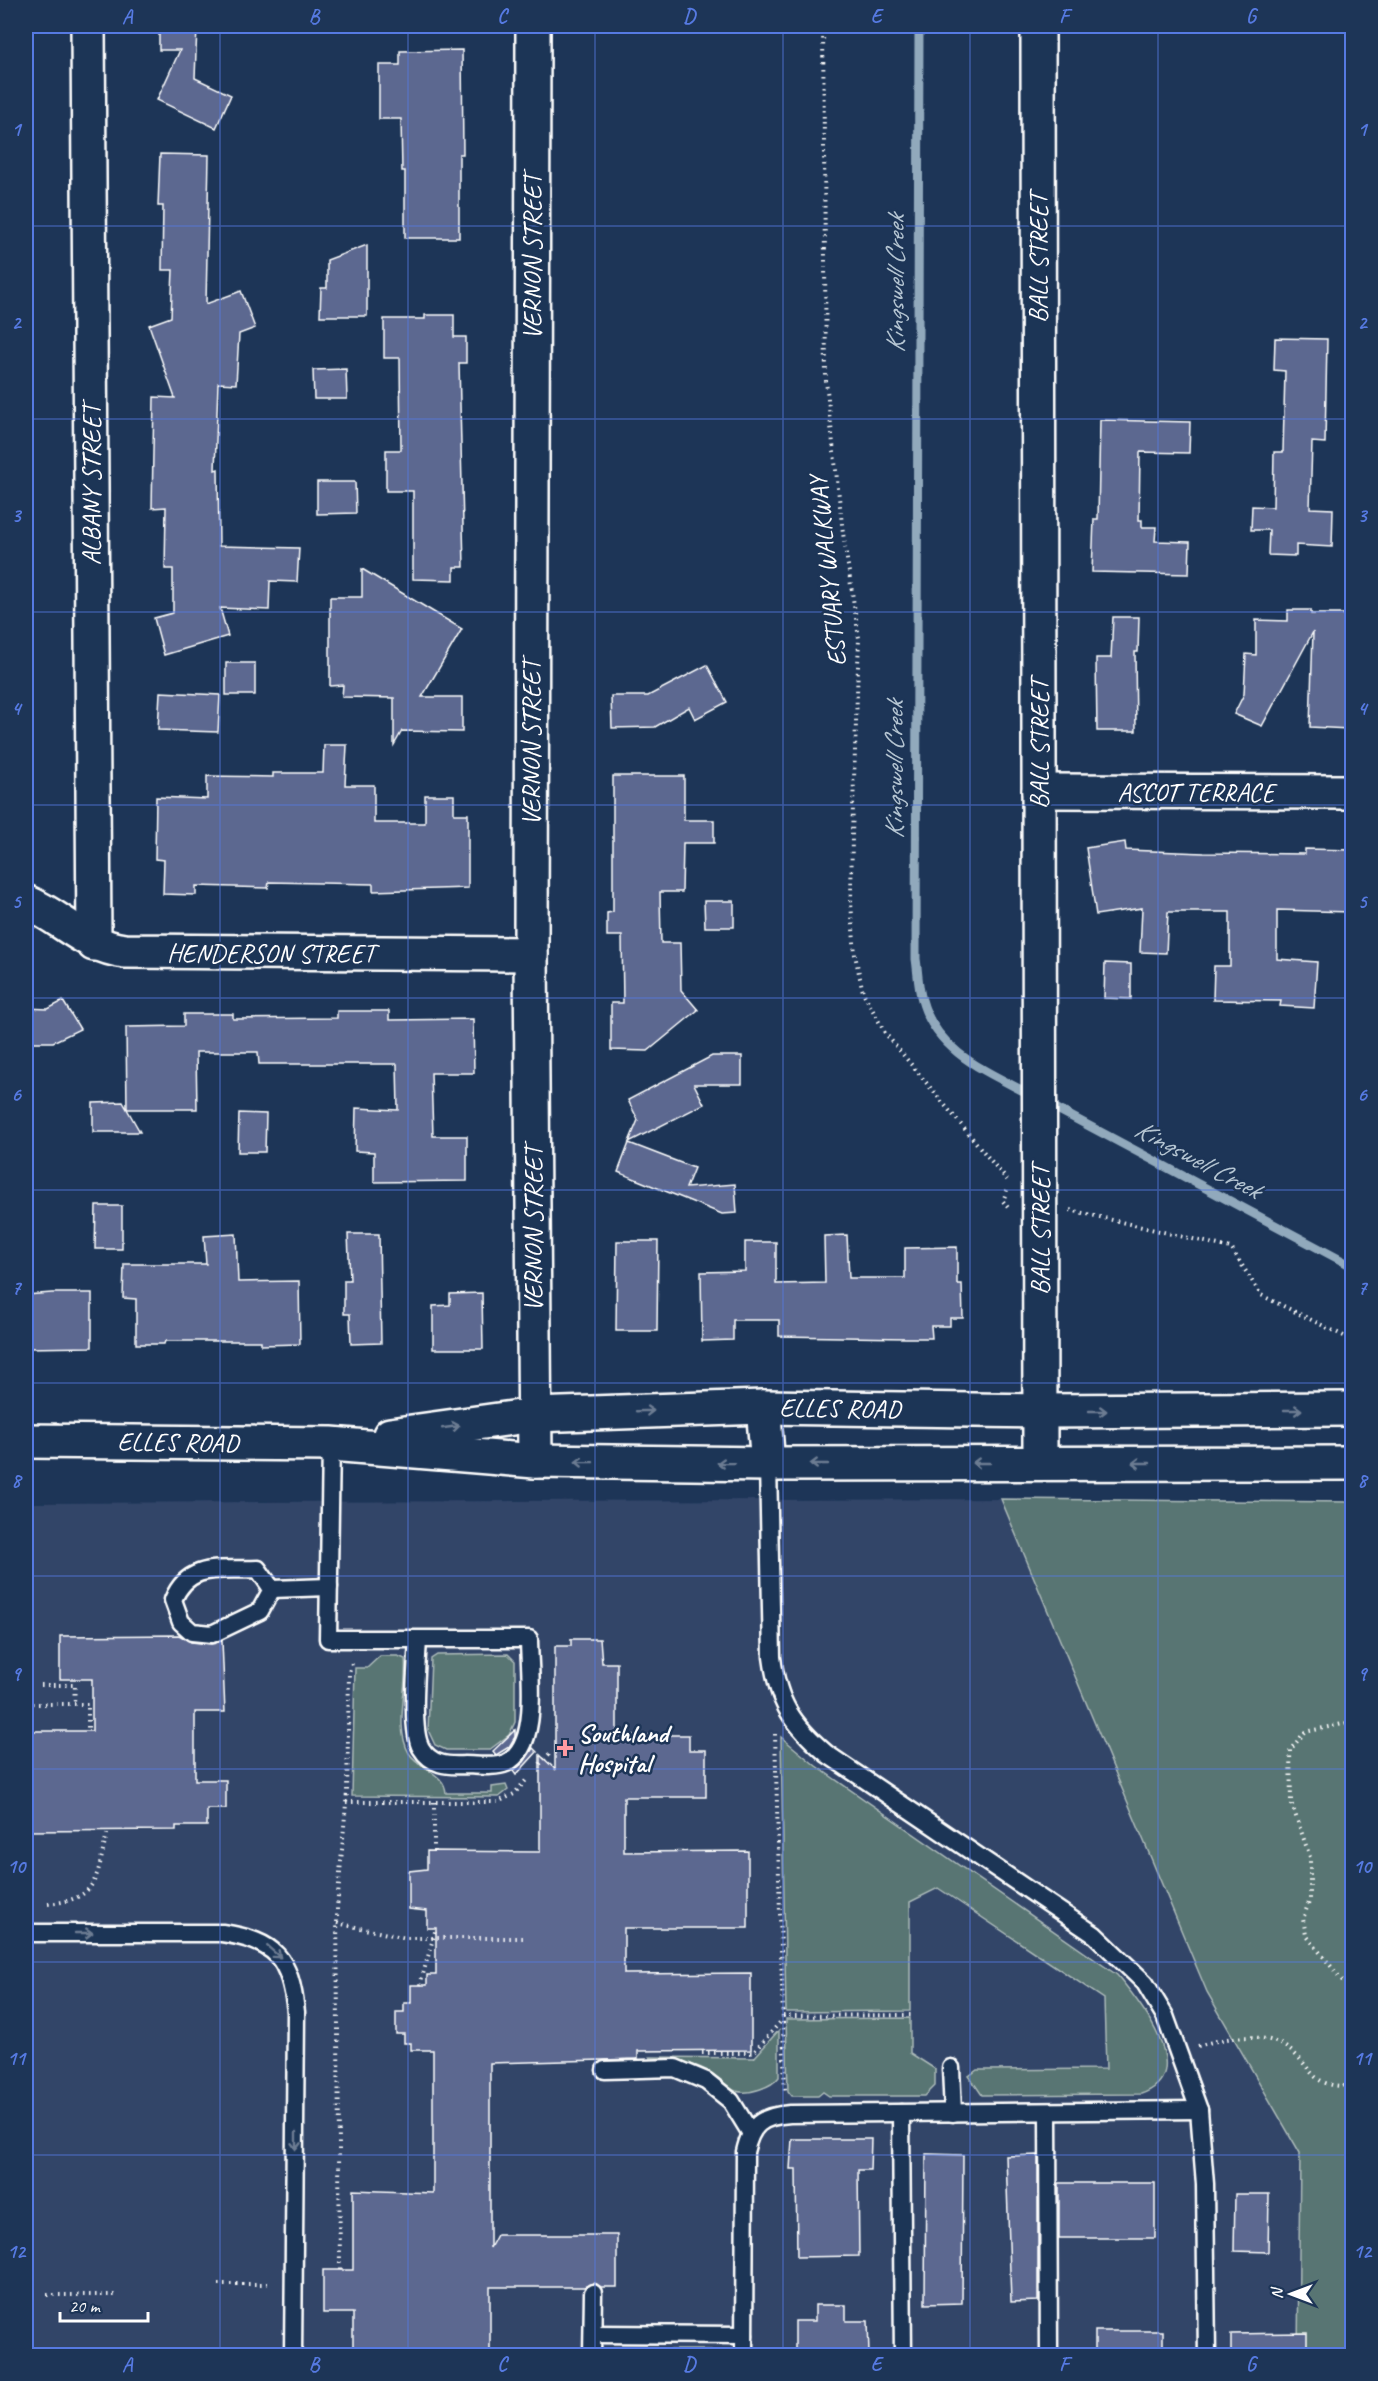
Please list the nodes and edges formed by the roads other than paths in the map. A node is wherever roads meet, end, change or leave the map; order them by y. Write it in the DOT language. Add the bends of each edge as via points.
graph roads {
  1 [pos="88,26"];
  2 [pos="533,26"];
  3 [pos="1038,26"];
  4 [pos="1039,791"];
  5 [pos="1353,792"];
  6 [pos="26,902"];
  7 [pos="94,944"];
  8 [pos="531,954"];
  9 [pos="763,1407"];
  10 [pos="1353,1409"];
  11 [pos="1040,1411"];
  12 [pos="534,1415"];
  13 [pos="26,1441"];
  14 [pos="330,1444"];
  15 [pos="535,1461"];
  16 [pos="1040,1463"];
  17 [pos="1353,1463"];
  18 [pos="768,1464"];
  19 [pos="328,1587"];
  20 [pos="272,1589"];
  21 [pos="418,1639"];
  22 [pos="26,1933"];
  23 [pos="951,2068"];
  24 [pos="605,2070"];
  25 [pos="1199,2110"];
  26 [pos="902,2113"];
  27 [pos="953,2113"];
  28 [pos="1048,2113"];
  29 [pos="750,2132"];
  30 [pos="593,2292"];
  31 [pos="593,2334"];
  32 [pos="744,2335"];
  33 [pos="293,2355"];
  34 [pos="592,2355"];
  35 [pos="744,2355"];
  36 [pos="903,2355"];
  37 [pos="1049,2355"];
  38 [pos="1207,2355"];
  1 -- 7 [label="street, ALBANY STREET"];
  2 -- 8 [label="street, VERNON STREET"];
  3 -- 4 [label="street, BALL STREET"];
  4 -- 5 [label="street, ASCOT TERRACE"];
  4 -- 11 [label="street, BALL STREET"];
  6 -- 7 [label="street, HENDERSON STREET"];
  7 -- 8 [label="street, HENDERSON STREET" via="116,950 166,953"];
  8 -- 12 [label="street, VERNON STREET"];
  9 -- 11 [label="street, ELLES ROAD"];
  12 -- 9 [label="street, ELLES ROAD, one-way"];
  9 -- 18 [label="street"];
  11 -- 10 [label="street, ELLES ROAD, one-way"];
  11 -- 16 [label="street, BALL STREET"];
  14 -- 12 [label="street, ELLES ROAD, one-way"];
  12 -- 15 [label="street, VERNON STREET"];
  13 -- 14 [label="street, ELLES ROAD"];
  14 -- 15 [label="street, ELLES ROAD"];
  14 -- 19 [label="lane"];
  18 -- 15 [label="street, ELLES ROAD, one-way"];
  17 -- 16 [label="street, ELLES ROAD, one-way"];
  16 -- 18 [label="street, ELLES ROAD, one-way"];
  18 -- 25 [label="lane" via="772,1657 776,1685 787,1712 805,1736 826,1754 1102,1942 1145,1983 1166,2016"];
  19 -- 20 [label="lane"];
  19 -- 21 [label="lane" via="328,1639"];
  20 -- 20 [label="lane" via="260,1611 212,1634 192,1632 181,1622 173,1600 189,1576 203,1572 258,1569"];
  21 -- 21 [label="lane" via="529,1639 530,1726 515,1757 503,1764 447,1766 430,1760 416,1731"];
  22 -- 33 [label="lane, one-way" via="222,1933 249,1937 283,1960 292,1982 296,2012"];
  23 -- 27 [label="lane"];
  24 -- 29 [label="lane" via="675,2068 706,2081 731,2101"];
  25 -- 28 [label="lane"];
  25 -- 38 [label="lane" via="1205,2184"];
  26 -- 27 [label="lane"];
  26 -- 29 [label="lane" via="785,2114 768,2117"];
  26 -- 36 [label="lane"];
  27 -- 28 [label="lane"];
  28 -- 37 [label="lane"];
  29 -- 32 [label="lane" via="745,2152"];
  30 -- 31 [label="lane"];
  31 -- 32 [label="lane"];
  31 -- 34 [label="lane"];
  32 -- 35 [label="lane"];
}
